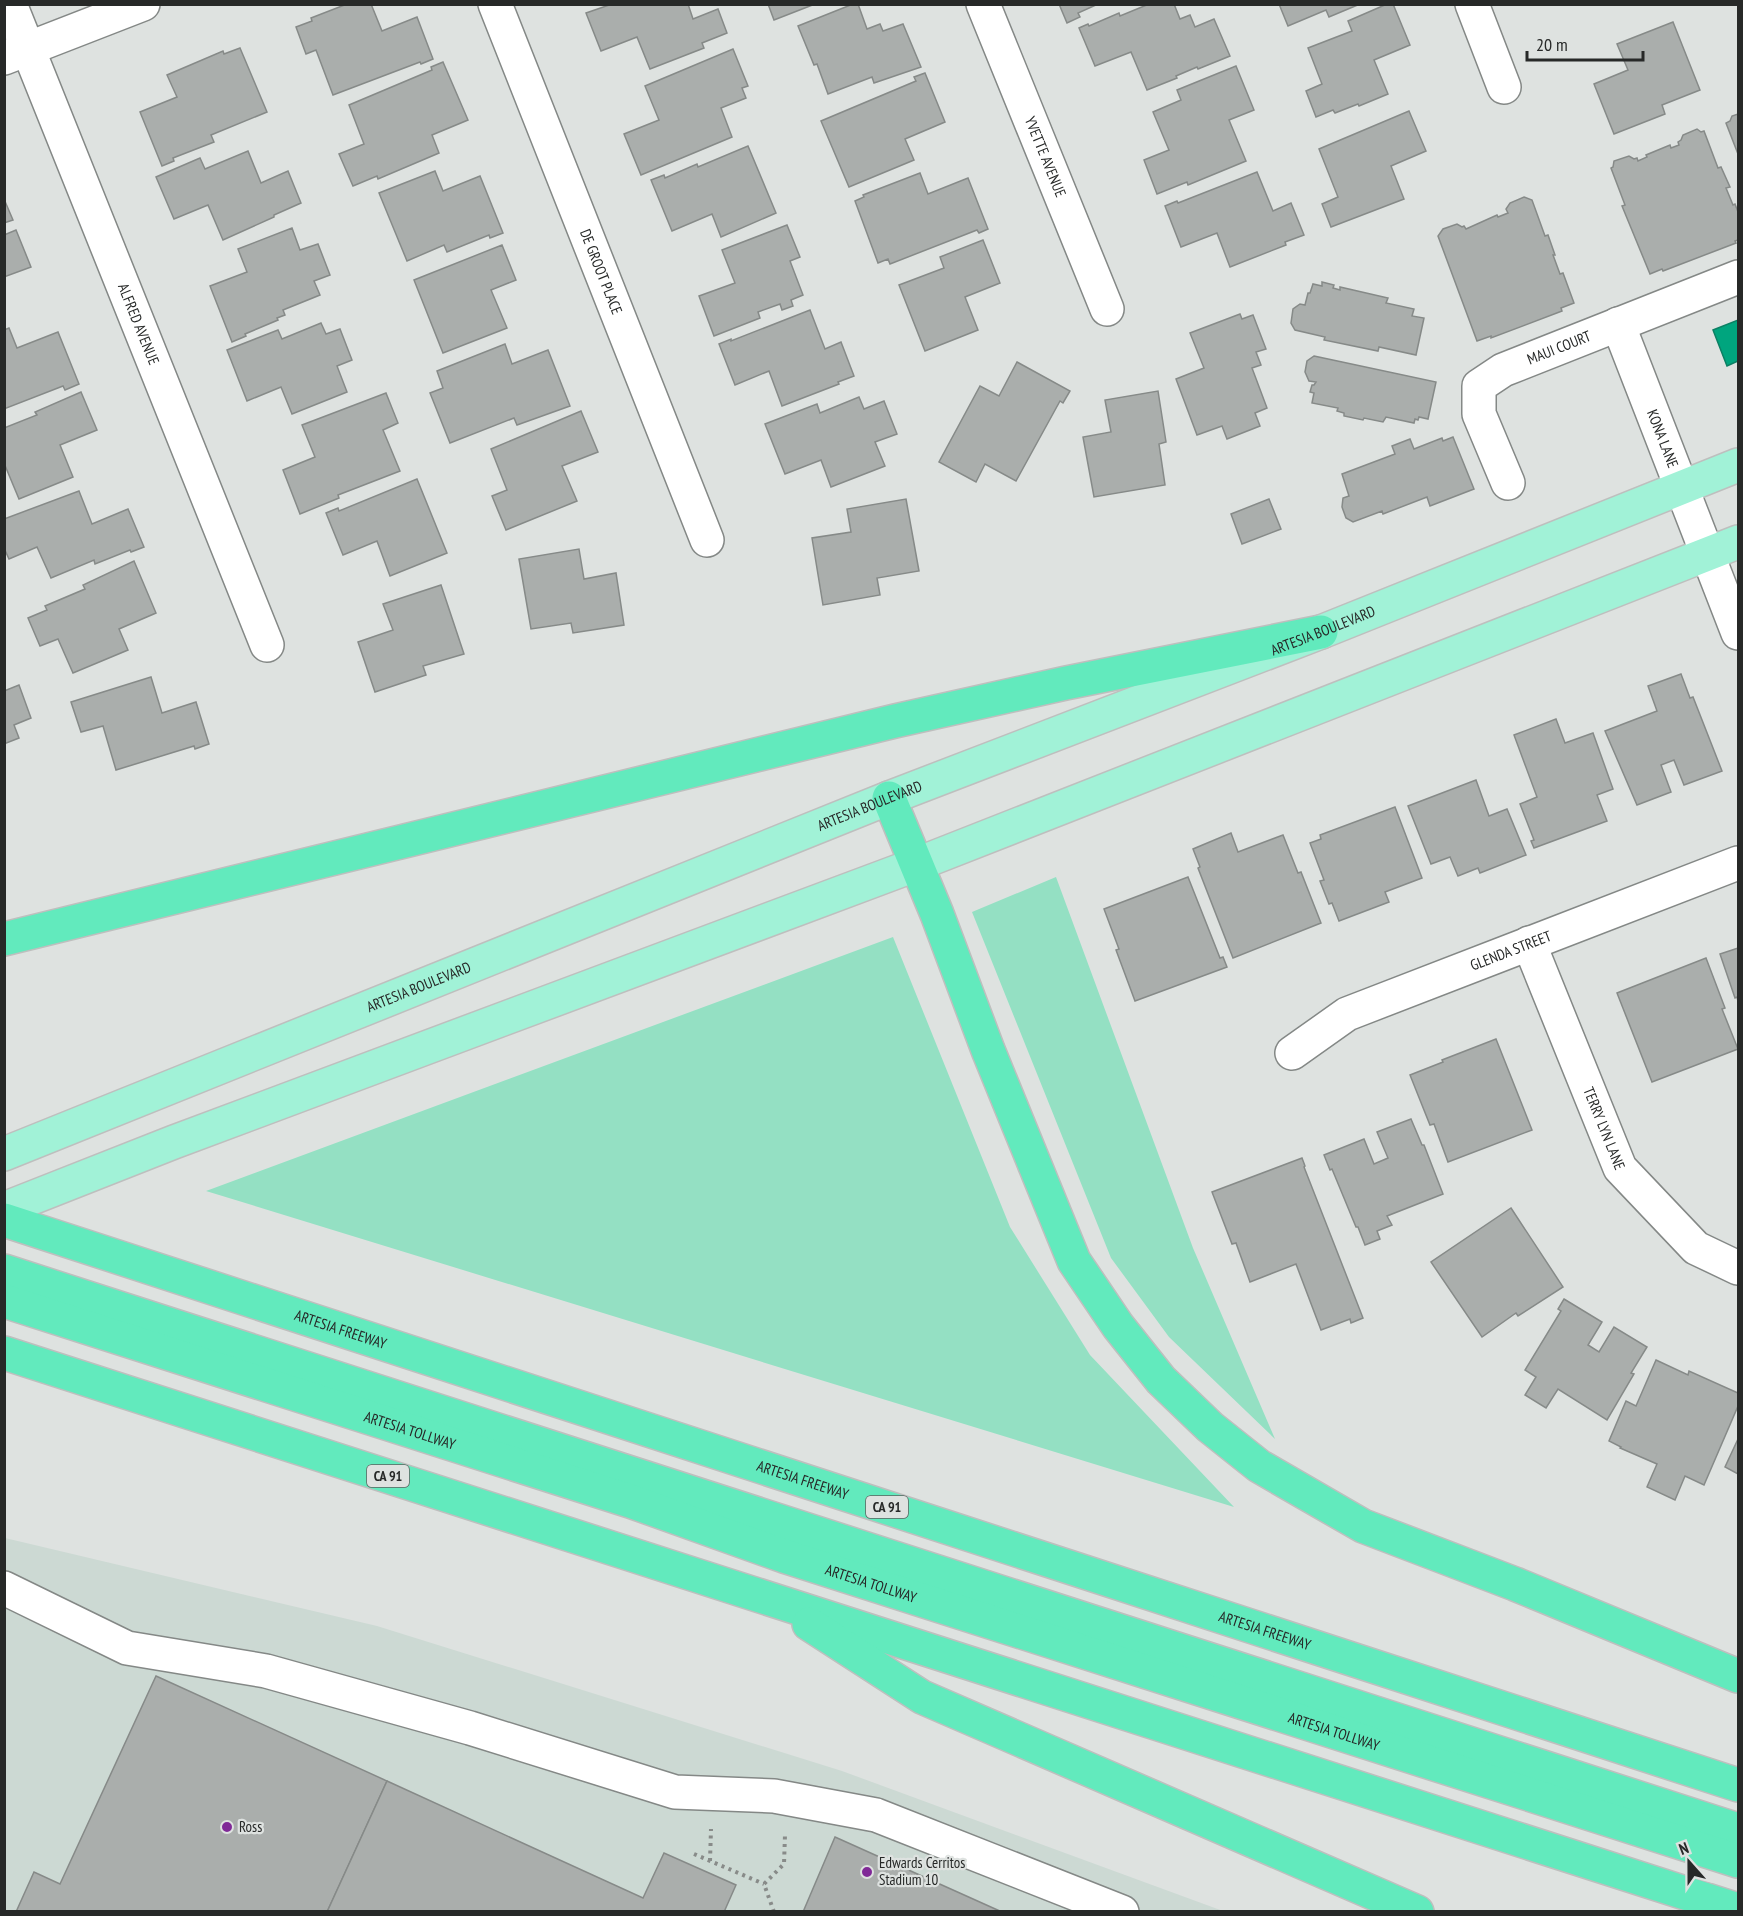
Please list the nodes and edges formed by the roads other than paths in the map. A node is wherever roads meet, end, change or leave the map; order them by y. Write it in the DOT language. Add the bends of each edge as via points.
graph roads {
  1 [pos="10,4"];
  2 [pos="143,4"];
  3 [pos="495,4"];
  4 [pos="983,4"];
  5 [pos="1472,4"];
  6 [pos="16,53"];
  7 [pos="1504,87"];
  8 [pos="1738,277"];
  9 [pos="1107,309"];
  10 [pos="1618,324"];
  11 [pos="1738,465"];
  12 [pos="1508,483"];
  13 [pos="1682,488"];
  14 [pos="707,540"];
  15 [pos="1738,542"];
  16 [pos="1707,554"];
  17 [pos="1321,632"];
  18 [pos="1738,633"];
  19 [pos="267,645"];
  20 [pos="889,798"];
  21 [pos="1738,863"];
  22 [pos="915,866"];
  23 [pos="4,939"];
  24 [pos="1528,943"];
  25 [pos="1292,1053"];
  26 [pos="4,1154"];
  27 [pos="4,1209"];
  28 [pos="4,1220"];
  29 [pos="1738,1268"];
  30 [pos="4,1272"];
  31 [pos="4,1301"];
  32 [pos="4,1353"];
  33 [pos="4,1588"];
  34 [pos="772,1600"];
  35 [pos="1738,1676"];
  36 [pos="1738,1785"];
  37 [pos="1738,1830"];
  38 [pos="1738,1861"];
  39 [pos="1738,1910"];
  40 [pos="1122,1911"];
  41 [pos="1417,1911"];
  1 -- 6 [label="street, ALFRED AVENUE"];
  2 -- 6 [label="street"];
  3 -- 14 [label="street, DE GROOT PLACE"];
  4 -- 9 [label="street, YVETTE AVENUE"];
  5 -- 7 [label="street"];
  6 -- 19 [label="street, ALFRED AVENUE"];
  8 -- 10 [label="street, MAUI COURT"];
  10 -- 12 [label="street, MAUI COURT" via="1503,370 1479,386 1479,414"];
  10 -- 13 [label="street, KONA LANE"];
  11 -- 13 [label="main road, ARTESIA BOULEVARD"];
  13 -- 16 [label="street, KONA LANE"];
  13 -- 17 [label="main road, ARTESIA BOULEVARD"];
  15 -- 16 [label="main road"];
  16 -- 18 [label="street, KONA LANE"];
  16 -- 22 [label="main road"];
  17 -- 20 [label="main road, ARTESIA BOULEVARD"];
  17 -- 23 [label="highway" via="895,721"];
  20 -- 22 [label="highway"];
  20 -- 26 [label="main road, ARTESIA BOULEVARD"];
  21 -- 24 [label="street, GLENDA STREET"];
  22 -- 27 [label="main road"];
  22 -- 35 [label="highway" via="938,914 988,1050 1074,1261 1161,1380 1210,1427 1259,1466 1362,1526"];
  24 -- 25 [label="street, GLENDA STREET" via="1347,1014"];
  24 -- 29 [label="street, TERRY LYN LANE" via="1620,1168 1696,1248"];
  28 -- 36 [label="highway, ARTESIA FREEWAY / CA 91"];
  30 -- 37 [label="highway, ARTESIA TOLLWAY"];
  31 -- 38 [label="highway, ARTESIA TOLLWAY"];
  32 -- 34 [label="highway, CA 91"];
  33 -- 40 [label="street" via="127,1648 266,1671 470,1728 675,1792 774,1796 876,1815"];
  34 -- 39 [label="highway, CA 91"];
  34 -- 41 [label="highway" via="922,1697"];
}
